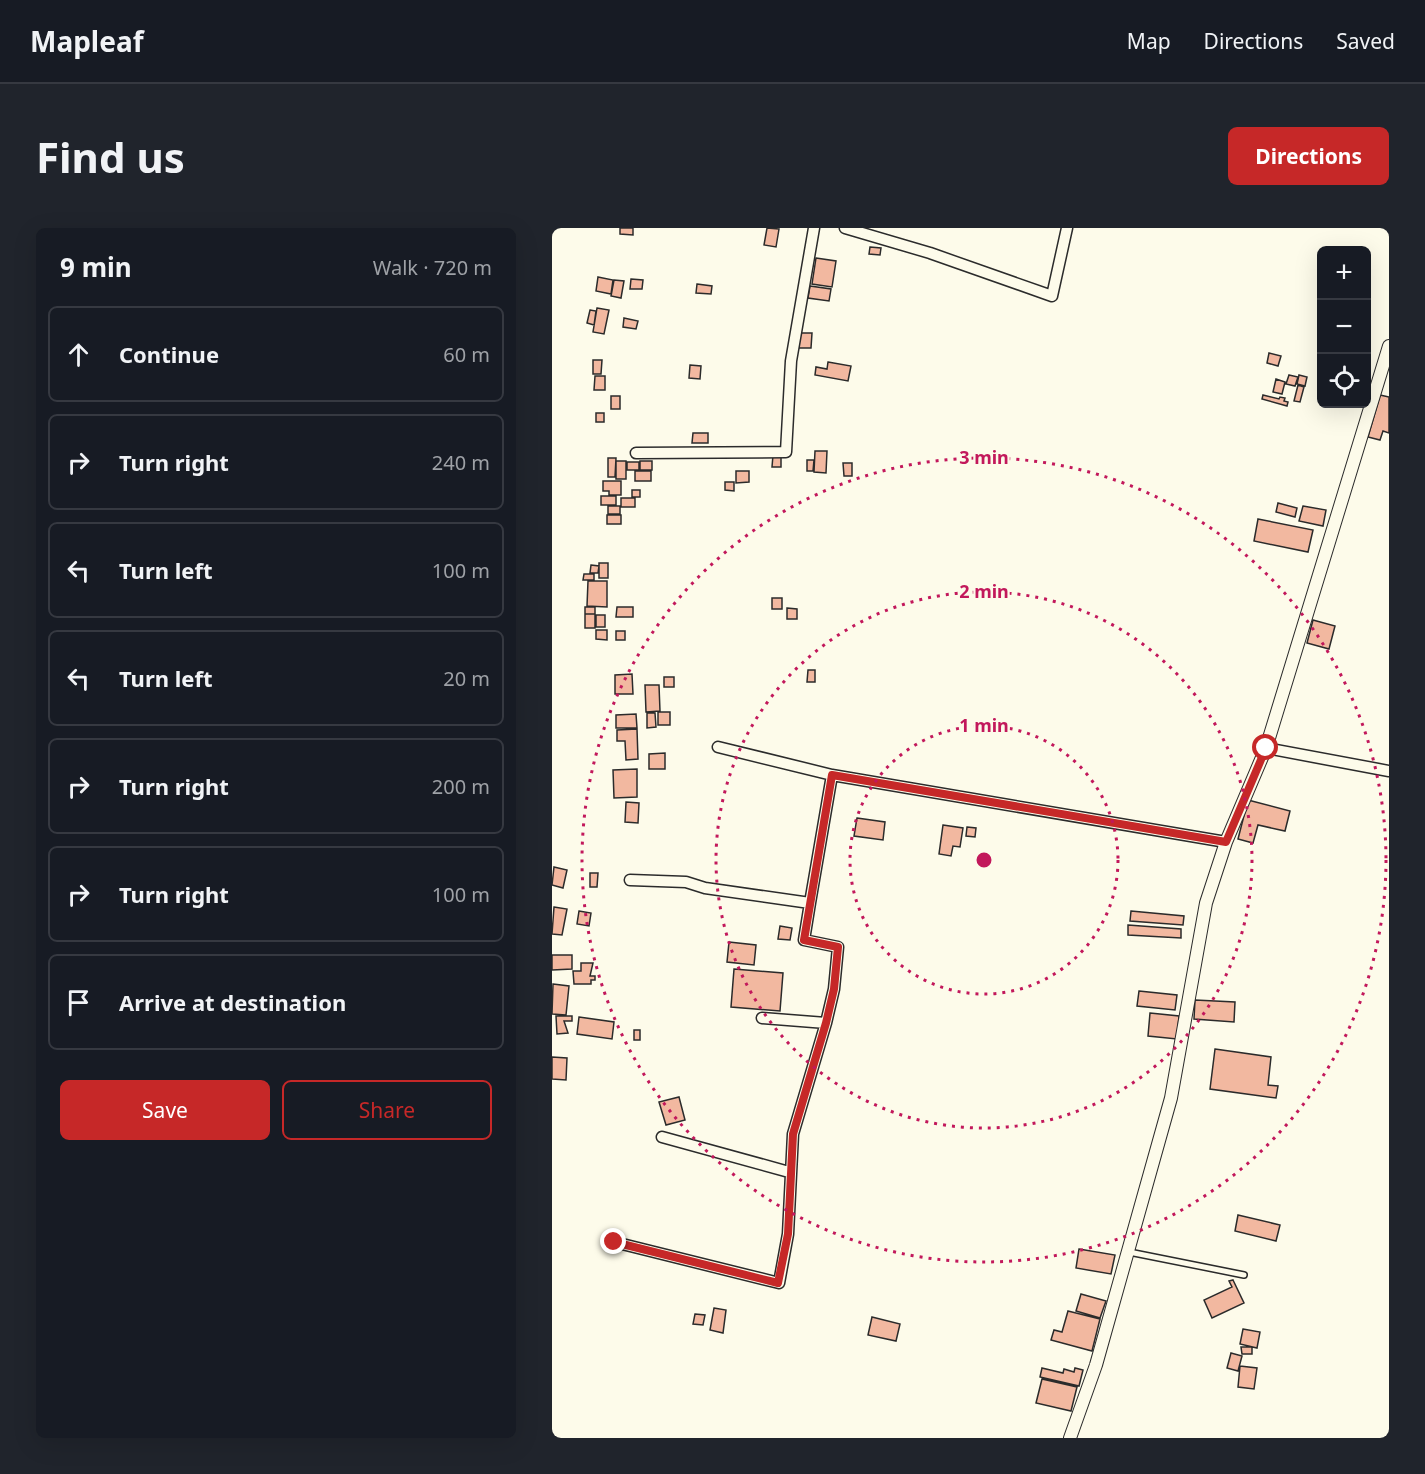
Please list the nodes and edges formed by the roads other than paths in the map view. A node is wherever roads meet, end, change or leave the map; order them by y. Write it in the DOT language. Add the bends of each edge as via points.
graph roads {
  1 [pos="814,228"];
  2 [pos="845,228"];
  3 [pos="1067,228"];
  4 [pos="1389,346"];
  5 [pos="636,453"];
  6 [pos="718,747"];
  7 [pos="1266,748"];
  8 [pos="1389,771"];
  9 [pos="832,775"];
  10 [pos="1226,842"];
  11 [pos="630,880"];
  12 [pos="810,903"];
  13 [pos="762,1018"];
  14 [pos="826,1023"];
  15 [pos="663,1137"];
  16 [pos="789,1172"];
  17 [pos="614,1242"];
  18 [pos="1128,1251"];
  19 [pos="1244,1275"];
  20 [pos="1070,1438"];
  1 -- 5 [label="street" via="790,361 786,452"];
  2 -- 3 [label="street" via="930,252 1052,296"];
  4 -- 7 [label="street"];
  6 -- 9 [label="street"];
  7 -- 8 [label="street"];
  7 -- 10 [label="street"];
  9 -- 10 [label="street"];
  9 -- 12 [label="street"];
  10 -- 18 [label="street" via="1206,903 1171,1098"];
  11 -- 12 [label="street" via="686,882"];
  12 -- 14 [label="street" via="804,940 838,947"];
  13 -- 14 [label="street"];
  14 -- 16 [label="street" via="793,1134"];
  15 -- 16 [label="street"];
  16 -- 17 [label="street" via="788,1234 778,1283"];
  18 -- 19 [label="lane"];
  18 -- 20 [label="street" via="1096,1365"];
}
